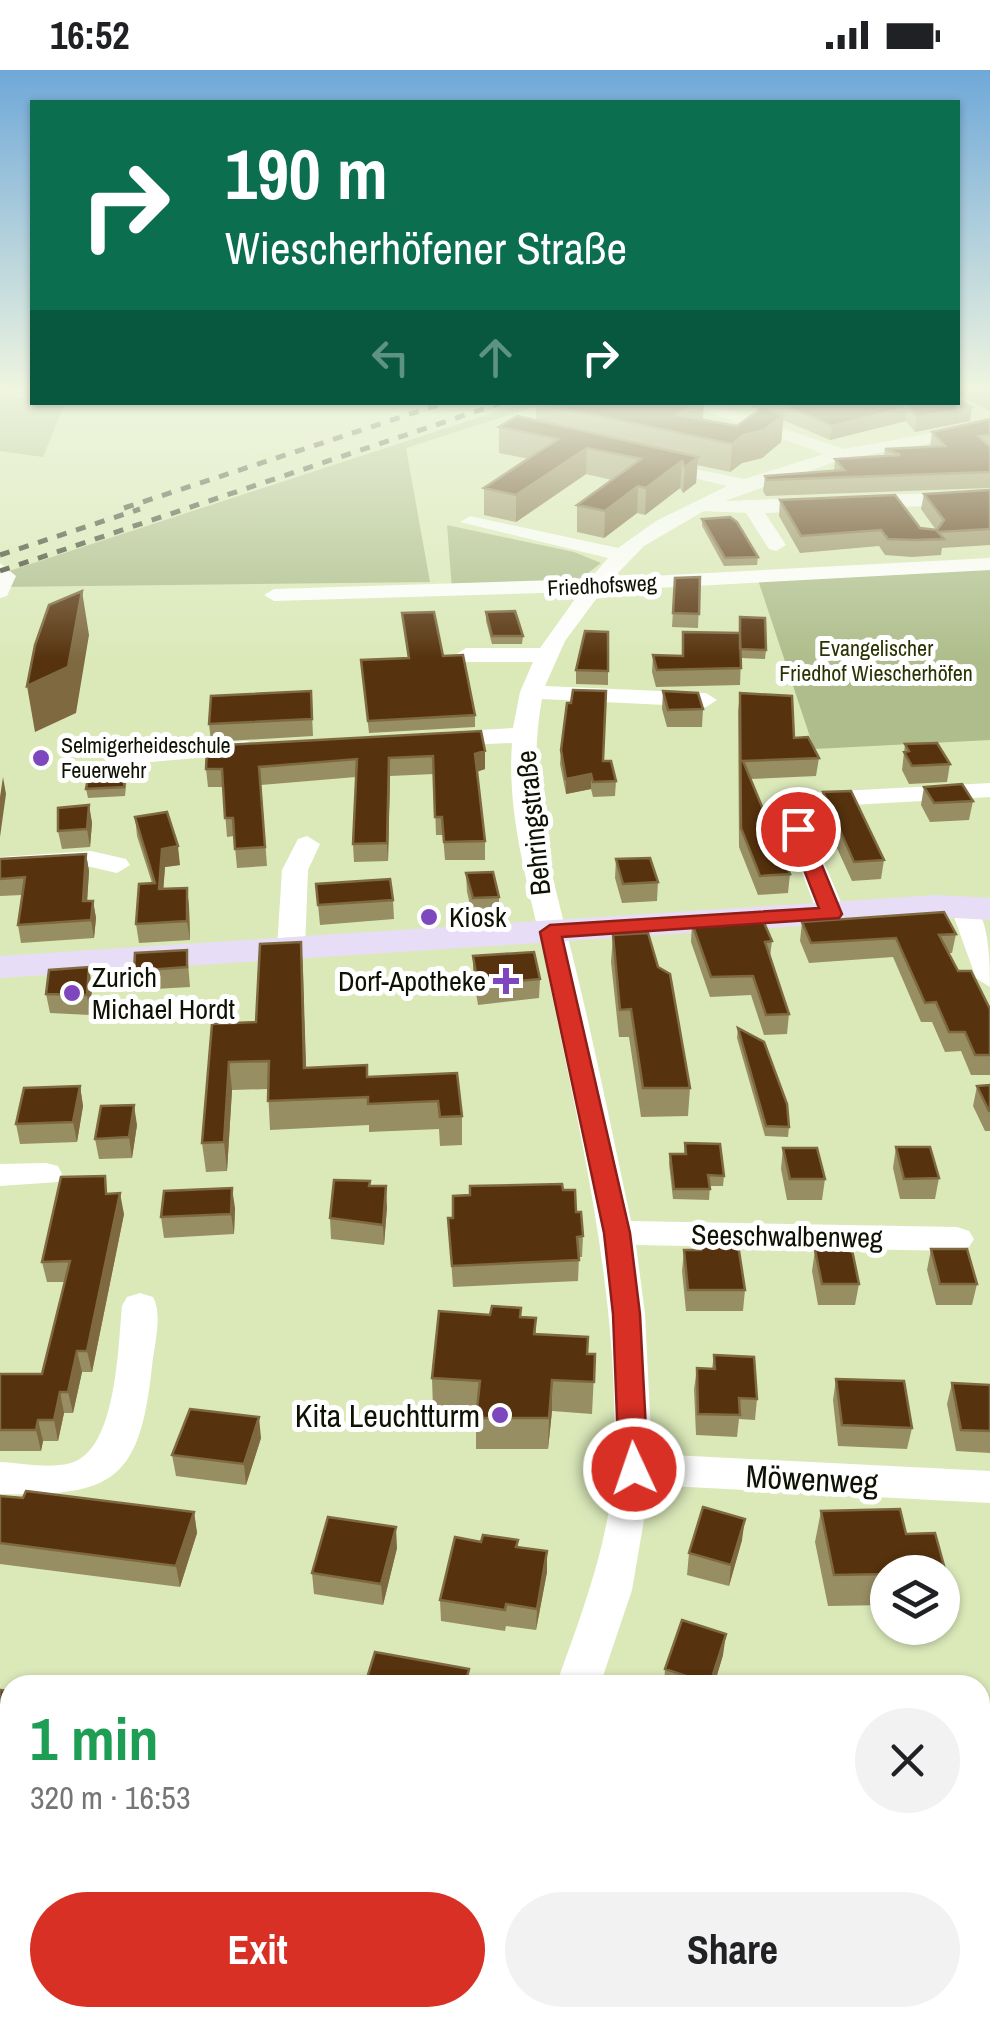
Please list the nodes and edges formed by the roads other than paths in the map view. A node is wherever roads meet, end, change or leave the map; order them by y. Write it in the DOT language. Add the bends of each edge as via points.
graph roads {
  1 [pos="718,478"];
  2 [pos="760,478"];
  3 [pos="742,484"];
  4 [pos="990,497"];
  5 [pos="900,501"];
  6 [pos="701,505"];
  7 [pos="752,508"];
  8 [pos="470,522"];
  9 [pos="918,526"];
  10 [pos="776,545"];
  11 [pos="622,555"];
  12 [pos="990,564"];
  13 [pos="0,569"];
  14 [pos="596,586"];
  15 [pos="0,592"];
  16 [pos="274,595"];
  17 [pos="466,655"];
  18 [pos="544,656"];
  19 [pos="531,692"];
  20 [pos="706,700"];
  21 [pos="524,735"];
  22 [pos="410,740"];
  23 [pos="277,746"];
  24 [pos="116,758"];
  25 [pos="990,790"];
  26 [pos="308,844"];
  27 [pos="0,865"];
  28 [pos="117,865"];
  29 [pos="977,907"];
  30 [pos="832,914"];
  31 [pos="550,932"];
  32 [pos="292,948"];
  33 [pos="0,967"];
  34 [pos="990,978"];
  35 [pos="46,1174"];
  36 [pos="0,1175"];
  37 [pos="617,1233"];
  38 [pos="958,1239"];
  39 [pos="140,1306"];
  40 [pos="634,1469"];
  41 [pos="0,1478"];
  42 [pos="990,1488"];
  43 [pos="581,1675"];
  1 -- 3 [label="street"];
  2 -- 3 [label="street, Behringstraße"];
  3 -- 6 [label="street, Behringstraße"];
  4 -- 5 [label="street"];
  5 -- 7 [label="street"];
  5 -- 9 [label="street"];
  6 -- 7 [label="street"];
  6 -- 11 [label="street, Behringstraße"];
  7 -- 10 [label="street"];
  8 -- 11 [label="street"];
  11 -- 14 [label="street, Behringstraße"];
  12 -- 14 [label="street, Friedhofsweg"];
  13 -- 15 [label="street" via="6,576"];
  14 -- 16 [label="street, Friedhofsweg"];
  14 -- 18 [label="street, Behringstraße"];
  17 -- 18 [label="street"];
  18 -- 19 [label="street, Behringstraße"];
  19 -- 20 [label="street"];
  19 -- 21 [label="street, Behringstraße"];
  21 -- 22 [label="street"];
  21 -- 31 [label="street, Behringstraße" via="525,793"];
  23 -- 24 [label="street"];
  25 -- 30 [label="street" via="786,801"];
  26 -- 32 [label="street" via="294,870"];
  27 -- 28 [label="street" via="91,858"];
  29 -- 30 [label="street"];
  29 -- 34 [label="street"];
  30 -- 31 [label="street"];
  31 -- 32 [label="street"];
  31 -- 37 [label="street, Behringstraße"];
  32 -- 33 [label="street"];
  35 -- 36 [label="street"];
  37 -- 38 [label="street, Seeschwalbenweg"];
  37 -- 40 [label="street, Behringstraße"];
  39 -- 41 [label="street" via="120,1442 104,1466 77,1478"];
  40 -- 42 [label="street, Möwenweg"];
  40 -- 43 [label="street, Behringstraße" via="611,1590"];
}
